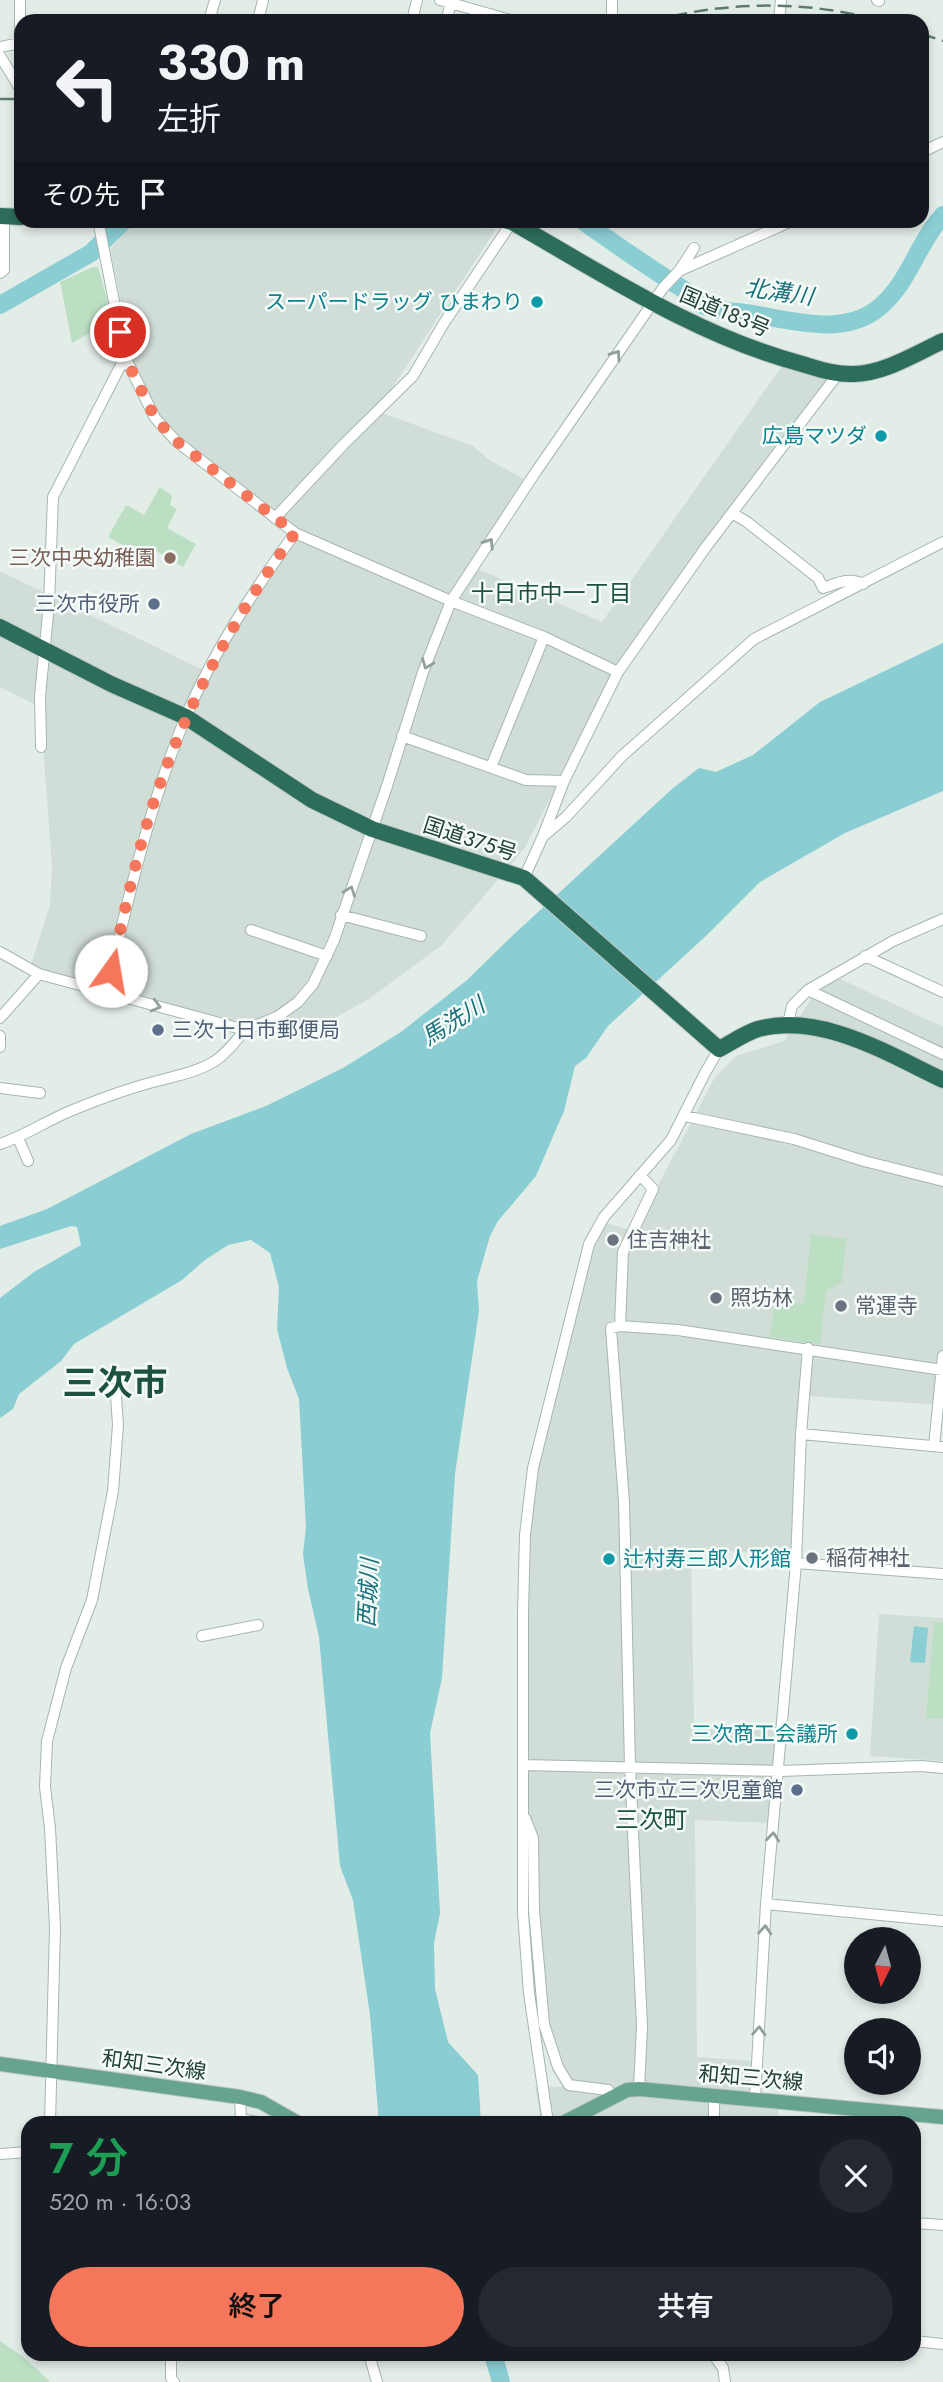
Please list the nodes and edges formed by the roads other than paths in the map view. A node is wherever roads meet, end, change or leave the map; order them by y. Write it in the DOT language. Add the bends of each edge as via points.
graph roads {
  1 [pos="445,2"];
  2 [pos="489,14"];
  3 [pos="0,56"];
  4 [pos="14,79"];
  5 [pos="2,216"];
  6 [pos="100,228"];
  7 [pos="504,228"];
  8 [pos="520,228"];
  9 [pos="776,228"];
  10 [pos="694,248"];
  11 [pos="0,273"];
  12 [pos="677,273"];
  13 [pos="652,304"];
  14 [pos="943,341"];
  15 [pos="125,357"];
  16 [pos="838,374"];
  17 [pos="732,513"];
  18 [pos="275,518"];
  19 [pos="295,533"];
  20 [pos="943,542"];
  21 [pos="863,584"];
  22 [pos="451,600"];
  23 [pos="0,627"];
  24 [pos="544,637"];
  25 [pos="45,649"];
  26 [pos="618,672"];
  27 [pos="186,717"];
  28 [pos="402,736"];
  29 [pos="41,747"];
  30 [pos="491,767"];
  31 [pos="564,781"];
  32 [pos="372,830"];
  33 [pos="543,836"];
  34 [pos="524,878"];
  35 [pos="341,915"];
  36 [pos="943,919"];
  37 [pos="251,930"];
  38 [pos="421,936"];
  39 [pos="0,952"];
  40 [pos="327,956"];
  41 [pos="865,956"];
  42 [pos="39,974"];
  43 [pos="808,990"];
  44 [pos="943,992"];
  45 [pos="107,993"];
  46 [pos="0,1018"];
  47 [pos="788,1024"];
  48 [pos="245,1030"];
  49 [pos="0,1036"];
  50 [pos="0,1047"];
  51 [pos="719,1049"];
  52 [pos="943,1054"];
  53 [pos="943,1080"];
  54 [pos="0,1088"];
  55 [pos="40,1093"];
  56 [pos="685,1116"];
  57 [pos="18,1138"];
  58 [pos="0,1144"];
  59 [pos="28,1161"];
  60 [pos="640,1175"];
  61 [pos="943,1181"];
  62 [pos="620,1326"];
  63 [pos="808,1348"];
  64 [pos="943,1356"];
  65 [pos="942,1370"];
  66 [pos="113,1389"];
  67 [pos="801,1434"];
  68 [pos="938,1447"];
  69 [pos="796,1563"];
  70 [pos="943,1574"];
  71 [pos="258,1625"];
  72 [pos="202,1636"];
  73 [pos="524,1765"];
  74 [pos="630,1766"];
  75 [pos="943,1768"];
  76 [pos="780,1771"];
  77 [pos="523,1812"];
  78 [pos="766,1904"];
  79 [pos="943,1921"];
  80 [pos="0,2064"];
  81 [pos="52,2072"];
  82 [pos="639,2089"];
  83 [pos="613,2096"];
  84 [pos="240,2097"];
  85 [pos="714,2097"];
  86 [pos="755,2099"];
  87 [pos="50,2116"];
  88 [pos="239,2116"];
  89 [pos="286,2116"];
  90 [pos="547,2116"];
  91 [pos="576,2116"];
  92 [pos="714,2116"];
  93 [pos="943,2117"];
  94 [pos="21,2152"];
  95 [pos="0,2154"];
  96 [pos="921,2223"];
  97 [pos="943,2225"];
  98 [pos="921,2342"];
  99 [pos="943,2344"];
  100 [pos="171,2361"];
  101 [pos="371,2361"];
  102 [pos="718,2361"];
  103 [pos="174,2382"];
  104 [pos="377,2382"];
  105 [pos="725,2382"];
  1 -- 2 [label="street"];
  3 -- 4 [label="street"];
  5 -- 11 [label="street" via="4,270"];
  6 -- 15 [label="street"];
  7 -- 18 [label="street" via="413,376"];
  8 -- 13 [label="highway, 国道183号"];
  9 -- 12 [label="street"];
  10 -- 12 [label="street"];
  12 -- 13 [label="street"];
  13 -- 16 [label="highway, 国道183号" via="784,359"];
  22 -- 13 [label="street, one-way"];
  14 -- 16 [label="highway, 国道183号" via="869,373"];
  15 -- 18 [label="street" via="155,418 176,441"];
  15 -- 25 [label="street" via="53,497"];
  16 -- 17 [label="street"];
  17 -- 21 [label="street" via="818,578 823,588 845,580"];
  17 -- 26 [label="street"];
  18 -- 19 [label="street"];
  19 -- 22 [label="street"];
  19 -- 27 [label="street" via="257,586"];
  20 -- 21 [label="street"];
  21 -- 33 [label="street" via="754,639 622,757"];
  22 -- 24 [label="street"];
  22 -- 28 [label="street, one-way"];
  23 -- 25 [label="highway, 国道375号"];
  24 -- 26 [label="street"];
  24 -- 30 [label="street"];
  25 -- 27 [label="highway, 国道375号"];
  25 -- 29 [label="street"];
  26 -- 31 [label="street"];
  27 -- 32 [label="highway, 国道375号" via="312,800"];
  27 -- 45 [label="street" via="142,839"];
  28 -- 30 [label="street"];
  28 -- 32 [label="street"];
  30 -- 31 [label="street" via="527,780"];
  31 -- 33 [label="street"];
  32 -- 34 [label="highway, 国道375号"];
  35 -- 32 [label="street, one-way"];
  33 -- 34 [label="street"];
  34 -- 51 [label="highway, 国道375号"];
  35 -- 38 [label="street"];
  35 -- 40 [label="street"];
  36 -- 41 [label="street"];
  37 -- 40 [label="street"];
  39 -- 42 [label="street"];
  40 -- 48 [label="street" via="298,1002"];
  41 -- 43 [label="street"];
  41 -- 44 [label="street"];
  42 -- 45 [label="street"];
  42 -- 46 [label="street"];
  43 -- 47 [label="street" via="792,1006"];
  43 -- 52 [label="street"];
  45 -- 48 [label="street, one-way"];
  47 -- 51 [label="highway" via="756,1030"];
  47 -- 53 [label="highway" via="863,1043"];
  48 -- 57 [label="street" via="229,1050 194,1072 66,1112"];
  49 -- 50 [label="street"];
  51 -- 56 [label="street"];
  54 -- 55 [label="street"];
  56 -- 60 [label="street"];
  56 -- 61 [label="street" via="794,1139"];
  57 -- 58 [label="street"];
  57 -- 59 [label="street"];
  60 -- 62 [label="street" via="653,1189 623,1252"];
  60 -- 73 [label="street" via="604,1217 589,1244 533,1468 523,1600"];
  62 -- 63 [label="street"];
  62 -- 74 [label="street" via="611,1328 624,1502"];
  63 -- 65 [label="street"];
  63 -- 67 [label="street"];
  64 -- 65 [label="street"];
  65 -- 68 [label="street"];
  66 -- 81 [label="street" via="118,1425 108,1518 92,1600 66,1668 47,1741 55,1928"];
  67 -- 68 [label="street"];
  67 -- 69 [label="street"];
  69 -- 70 [label="street"];
  69 -- 76 [label="street"];
  71 -- 72 [label="street"];
  73 -- 74 [label="street"];
  73 -- 77 [label="street"];
  74 -- 76 [label="street"];
  74 -- 82 [label="street" via="642,2026"];
  75 -- 76 [label="street"];
  78 -- 76 [label="street, one-way"];
  77 -- 83 [label="street" via="533,1838 544,2024 569,2085 608,2090"];
  77 -- 90 [label="street" via="529,1993"];
  78 -- 79 [label="street"];
  86 -- 78 [label="street, one-way"];
  80 -- 81 [label="main road, 和知三次線"];
  81 -- 84 [label="main road, 和知三次線"];
  81 -- 87 [label="street"];
  82 -- 83 [label="main road, 和知三次線"];
  82 -- 85 [label="main road, 和知三次線"];
  83 -- 91 [label="main road, 和知三次線"];
  84 -- 88 [label="street"];
  84 -- 89 [label="main road, 和知三次線"];
  85 -- 86 [label="main road, 和知三次線"];
  85 -- 92 [label="street"];
  86 -- 93 [label="main road, 和知三次線"];
  94 -- 95 [label="street"];
  96 -- 97 [label="street"];
  98 -- 99 [label="street"];
  100 -- 103 [label="street"];
  101 -- 104 [label="street"];
  102 -- 105 [label="street"];
}
